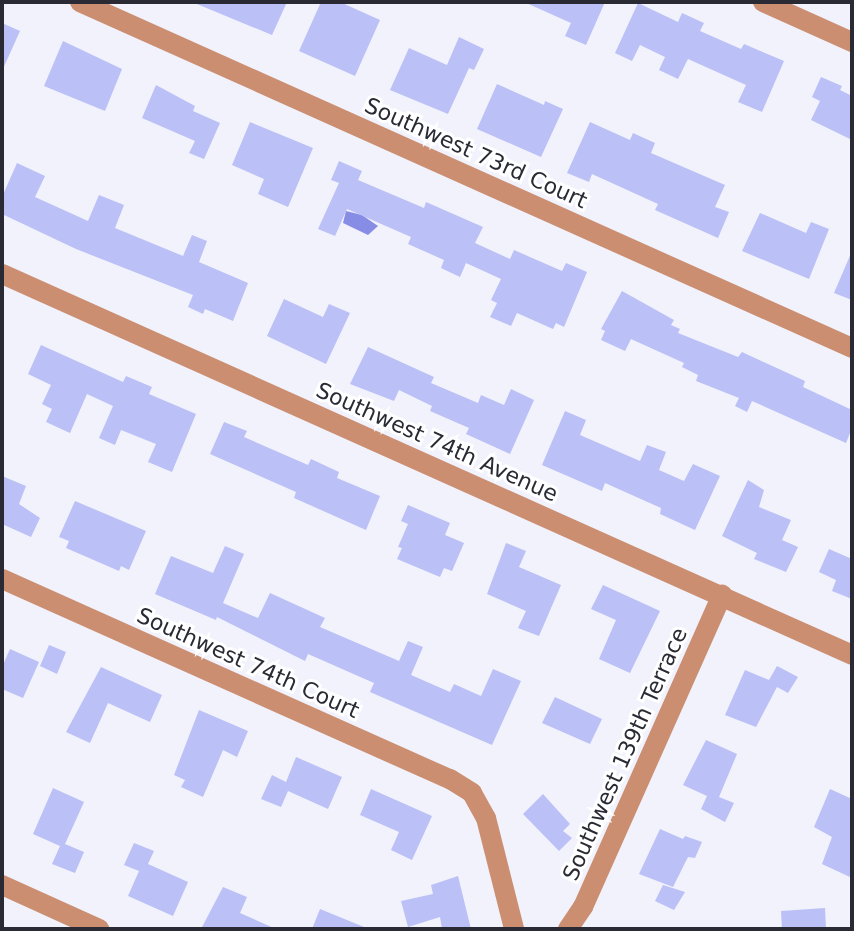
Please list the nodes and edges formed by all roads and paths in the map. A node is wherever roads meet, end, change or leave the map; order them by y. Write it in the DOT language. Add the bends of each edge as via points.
graph roads {
  1 [pos="80,2"];
  2 [pos="763,2"];
  3 [pos="852,42"];
  4 [pos="2,274"];
  5 [pos="852,348"];
  6 [pos="2,579"];
  7 [pos="722,595"];
  8 [pos="852,655"];
  9 [pos="2,885"];
  10 [pos="99,929"];
  11 [pos="514,929"];
  12 [pos="568,929"];
  1 -- 5 [label="street, Southwest 73rd Court"];
  2 -- 3 [label="street"];
  4 -- 7 [label="street, Southwest 74th Avenue"];
  6 -- 11 [label="street, Southwest 74th Court" via="472,793 486,818"];
  7 -- 8 [label="street, Southwest 74th Avenue"];
  7 -- 12 [label="street, Southwest 139th Terrace" via="583,907"];
  9 -- 10 [label="street"];
}
